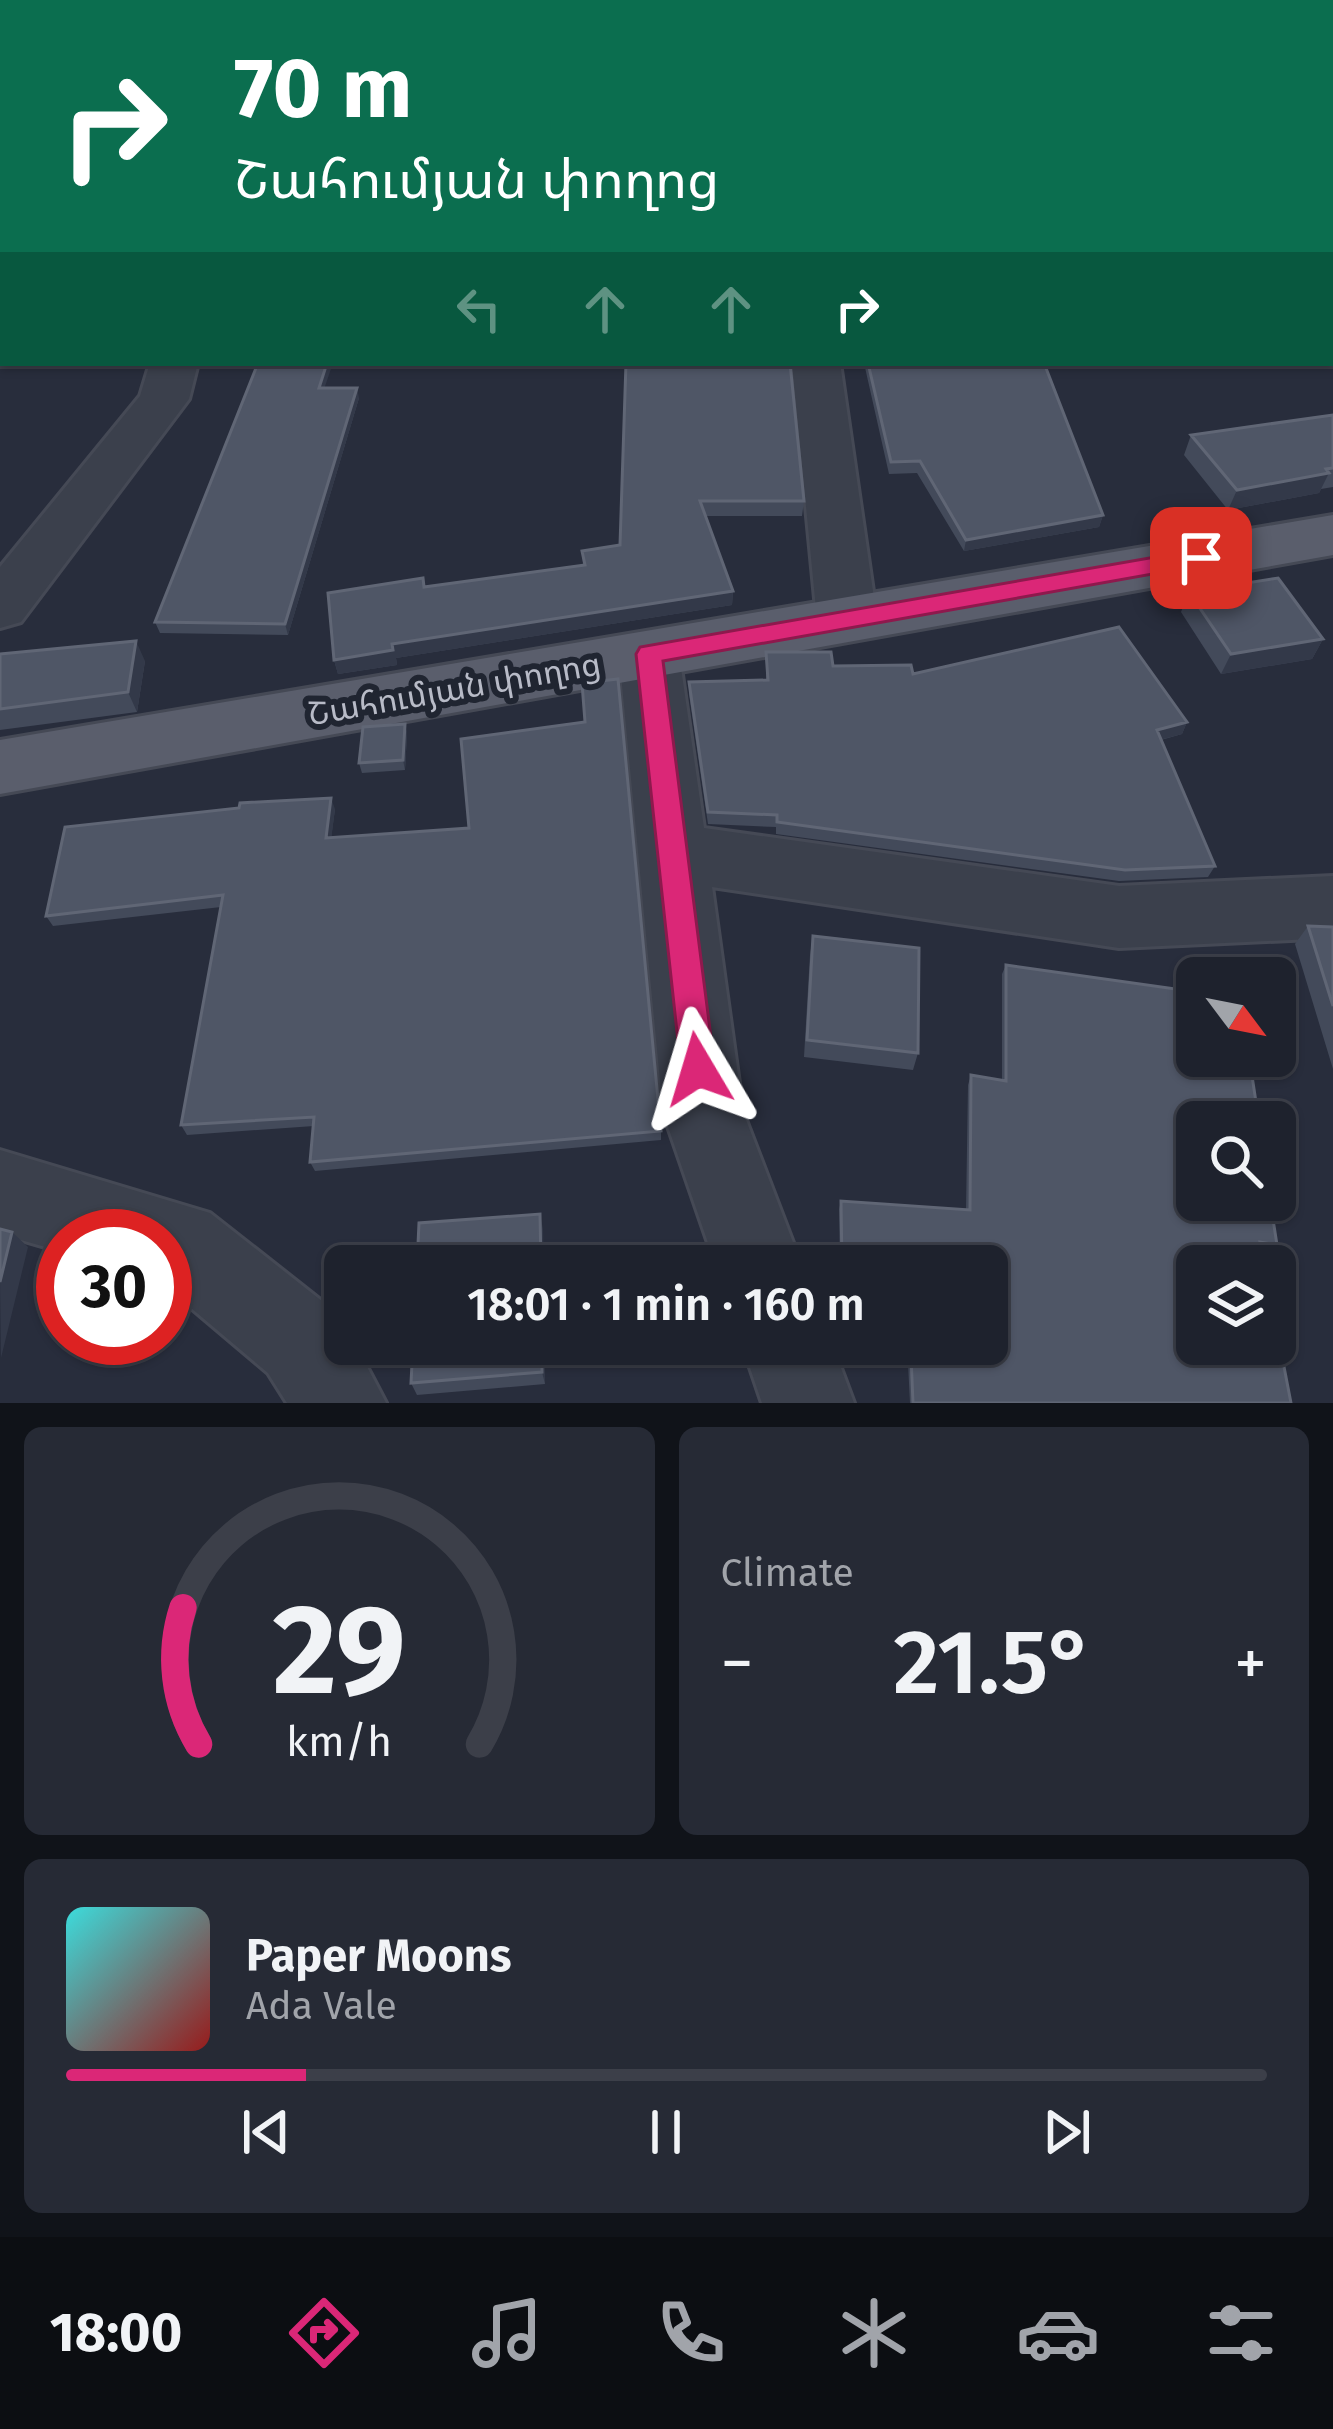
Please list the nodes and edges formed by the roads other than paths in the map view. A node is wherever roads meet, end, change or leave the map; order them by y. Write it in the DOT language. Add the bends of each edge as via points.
graph roads {
  1 [pos="179,366"];
  2 [pos="816,366"];
  3 [pos="1333,535"];
  4 [pos="0,608"];
  5 [pos="847,619"];
  6 [pos="649,654"];
  7 [pos="0,767"];
  8 [pos="673,852"];
  9 [pos="1333,907"];
  10 [pos="0,1192"];
  11 [pos="60,1209"];
  12 [pos="752,1245"];
  13 [pos="192,1253"];
  14 [pos="794,1365"];
  15 [pos="340,1403"];
  16 [pos="808,1403"];
  1 -- 4 [label="street" via="164,399"];
  2 -- 5 [label="street"];
  3 -- 5 [label="main road, Շահումյան փողոց"];
  5 -- 6 [label="main road, Շահումյան փողոց"];
  6 -- 7 [label="main road, Շահումյան փողոց"];
  6 -- 8 [label="street"];
  8 -- 9 [label="street" via="1119,916"];
  8 -- 12 [label="street" via="704,1112"];
  10 -- 11 [label="street"];
  13 -- 15 [label="street" via="300,1341"];
  14 -- 16 [label="street"];
}
